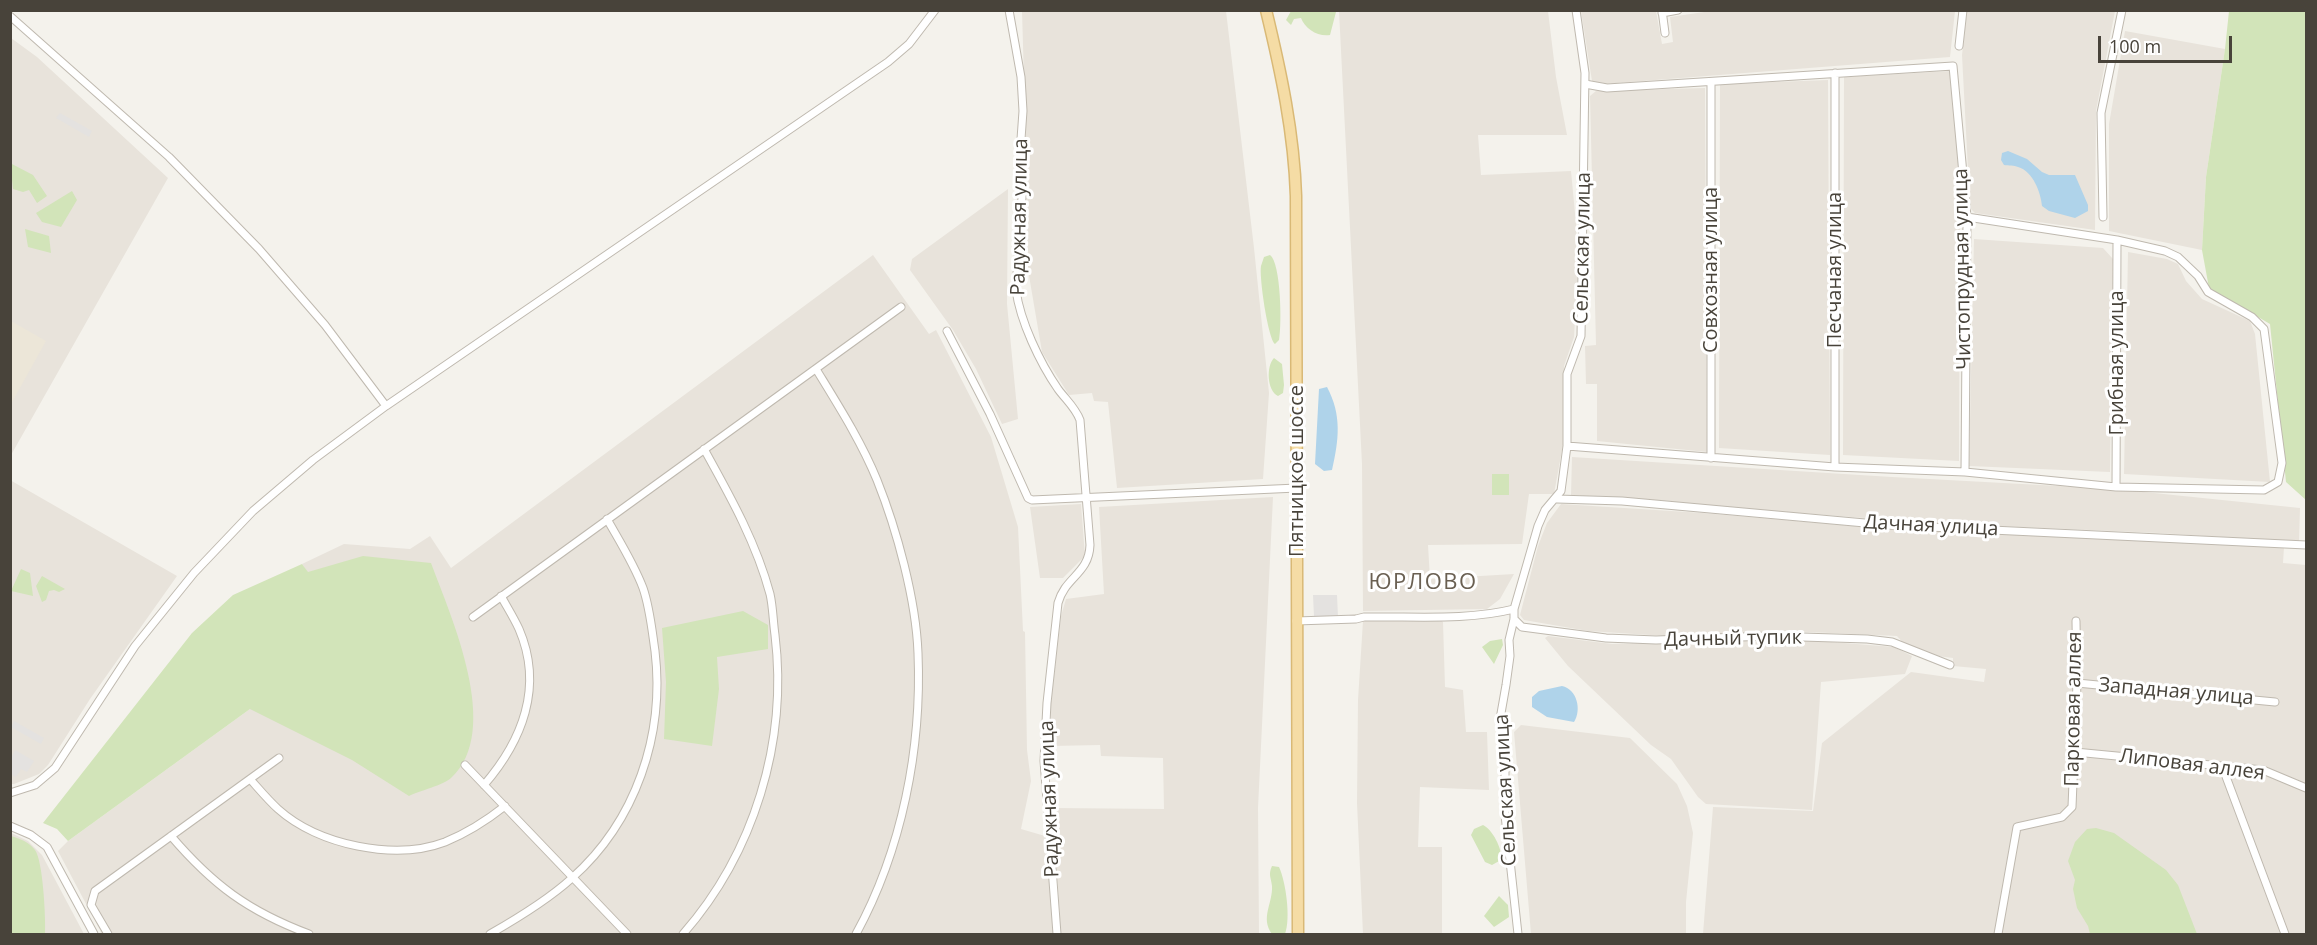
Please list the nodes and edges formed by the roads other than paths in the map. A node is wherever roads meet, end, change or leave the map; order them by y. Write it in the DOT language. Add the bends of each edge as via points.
graph roads {
  1 [pos="935,10"];
  2 [pos="1009,10"];
  3 [pos="1266,10"];
  4 [pos="1576,10"];
  5 [pos="1678,10"];
  6 [pos="1963,10"];
  7 [pos="2122,10"];
  8 [pos="1662,12"];
  9 [pos="10,16"];
  10 [pos="1665,33"];
  11 [pos="1959,46"];
  12 [pos="1835,73"];
  13 [pos="1712,82"];
  14 [pos="1585,84"];
  15 [pos="1967,217"];
  16 [pos="2103,217"];
  17 [pos="2117,240"];
  18 [pos="901,307"];
  19 [pos="947,332"];
  20 [pos="816,369"];
  21 [pos="386,405"];
  22 [pos="1567,446"];
  23 [pos="704,449"];
  24 [pos="1711,458"];
  25 [pos="1835,467"];
  26 [pos="1965,472"];
  27 [pos="2116,487"];
  28 [pos="1296,488"];
  29 [pos="1086,499"];
  30 [pos="1557,499"];
  31 [pos="607,519"];
  32 [pos="2307,545"];
  33 [pos="501,596"];
  34 [pos="1514,609"];
  35 [pos="473,617"];
  36 [pos="1514,619"];
  37 [pos="1296,621"];
  38 [pos="2076,621"];
  39 [pos="1950,665"];
  40 [pos="2077,683"];
  41 [pos="2275,702"];
  42 [pos="2074,752"];
  43 [pos="279,758"];
  44 [pos="465,765"];
  45 [pos="2222,766"];
  46 [pos="250,779"];
  47 [pos="484,785"];
  48 [pos="2307,788"];
  49 [pos="10,793"];
  50 [pos="505,806"];
  51 [pos="10,826"];
  52 [pos="171,836"];
  53 [pos="573,878"];
  54 [pos="94,934"];
  55 [pos="108,934"];
  56 [pos="309,934"];
  57 [pos="489,934"];
  58 [pos="627,934"];
  59 [pos="683,934"];
  60 [pos="856,934"];
  61 [pos="1057,934"];
  62 [pos="1298,934"];
  63 [pos="1518,934"];
  64 [pos="1998,934"];
  65 [pos="2286,934"];
  1 -- 21 [label="street" via="909,44 888,62"];
  2 -- 29 [label="street, Радужная улица" via="1022,77 1018,306 1044,366 1077,411"];
  3 -- 28 [label="main road, Пятницкое шоссе" via="1295,155"];
  4 -- 14 [label="street, Сельская улица"];
  5 -- 8 [label="street"];
  6 -- 11 [label="street"];
  7 -- 16 [label="street" via="2101,113"];
  8 -- 10 [label="street"];
  9 -- 21 [label="street" via="169,157 259,249"];
  12 -- 13 [label="street"];
  12 -- 15 [label="street, Чистопрудная улица" via="1953,66"];
  12 -- 25 [label="street, Песчаная улица"];
  13 -- 14 [label="street" via="1607,88"];
  13 -- 24 [label="street, Совхозная улица"];
  14 -- 22 [label="street, Сельская улица" via="1582,322 1567,374"];
  15 -- 17 [label="street"];
  15 -- 26 [label="street, Чистопрудная улица"];
  17 -- 27 [label="street, Грибная улица"];
  17 -- 27 [label="street" via="2178,257 2208,292 2252,317 2264,329 2282,463 2278,482 2264,490"];
  18 -- 20 [label="street"];
  19 -- 29 [label="street" via="1028,498"];
  20 -- 23 [label="street"];
  20 -- 60 [label="street" via="854,431 877,480 898,541 918,651 910,773 896,837"];
  21 -- 49 [label="street" via="253,511 194,573 135,646 55,768 35,786"];
  22 -- 24 [label="street"];
  22 -- 30 [label="street, Сельская улица"];
  23 -- 31 [label="street"];
  23 -- 59 [label="street" via="754,548 770,596 778,660 776,717 770,762 736,858"];
  24 -- 25 [label="street"];
  25 -- 26 [label="street"];
  26 -- 27 [label="street"];
  28 -- 29 [label="street"];
  28 -- 37 [label="main road, Пятницкое шоссе"];
  29 -- 61 [label="street, Радужная улица" via="1090,555 1062,590 1058,603 1047,703 1044,761"];
  30 -- 32 [label="street, Дачная улица" via="1622,501 1887,525"];
  30 -- 34 [label="street, Сельская улица" via="1545,510 1538,526"];
  31 -- 33 [label="street"];
  31 -- 53 [label="street" via="643,590 657,670 657,711 650,753 623,816"];
  33 -- 35 [label="street"];
  33 -- 47 [label="street" via="520,630 530,692 513,746"];
  34 -- 36 [label="street, Сельская улица"];
  34 -- 37 [label="street" via="1462,616"];
  36 -- 39 [label="street, Дачный тупик" via="1522,627 1606,638 1867,639 1892,642"];
  36 -- 63 [label="street, Сельская улица" via="1500,719 1505,738 1505,815"];
  37 -- 62 [label="main road, Пятницкое шоссе"];
  38 -- 40 [label="street, Парковая аллея"];
  40 -- 41 [label="street, Западная улица"];
  40 -- 42 [label="street, Парковая аллея"];
  42 -- 45 [label="street, Липовая аллея"];
  42 -- 64 [label="street, Парковая аллея" via="2072,807 2062,817 2017,827"];
  43 -- 46 [label="street"];
  44 -- 47 [label="street"];
  45 -- 48 [label="street, Липовая аллея" via="2263,770"];
  45 -- 65 [label="street"];
  46 -- 50 [label="street" via="279,810 304,827 337,841 370,848 407,849 442,843 469,831"];
  46 -- 52 [label="street"];
  47 -- 50 [label="street"];
  50 -- 53 [label="street"];
  51 -- 54 [label="street" via="47,847"];
  52 -- 55 [label="street" via="95,891 91,905"];
  52 -- 56 [label="street" via="231,896 273,921"];
  53 -- 57 [label="street" via="517,919"];
  53 -- 58 [label="street"];
}
